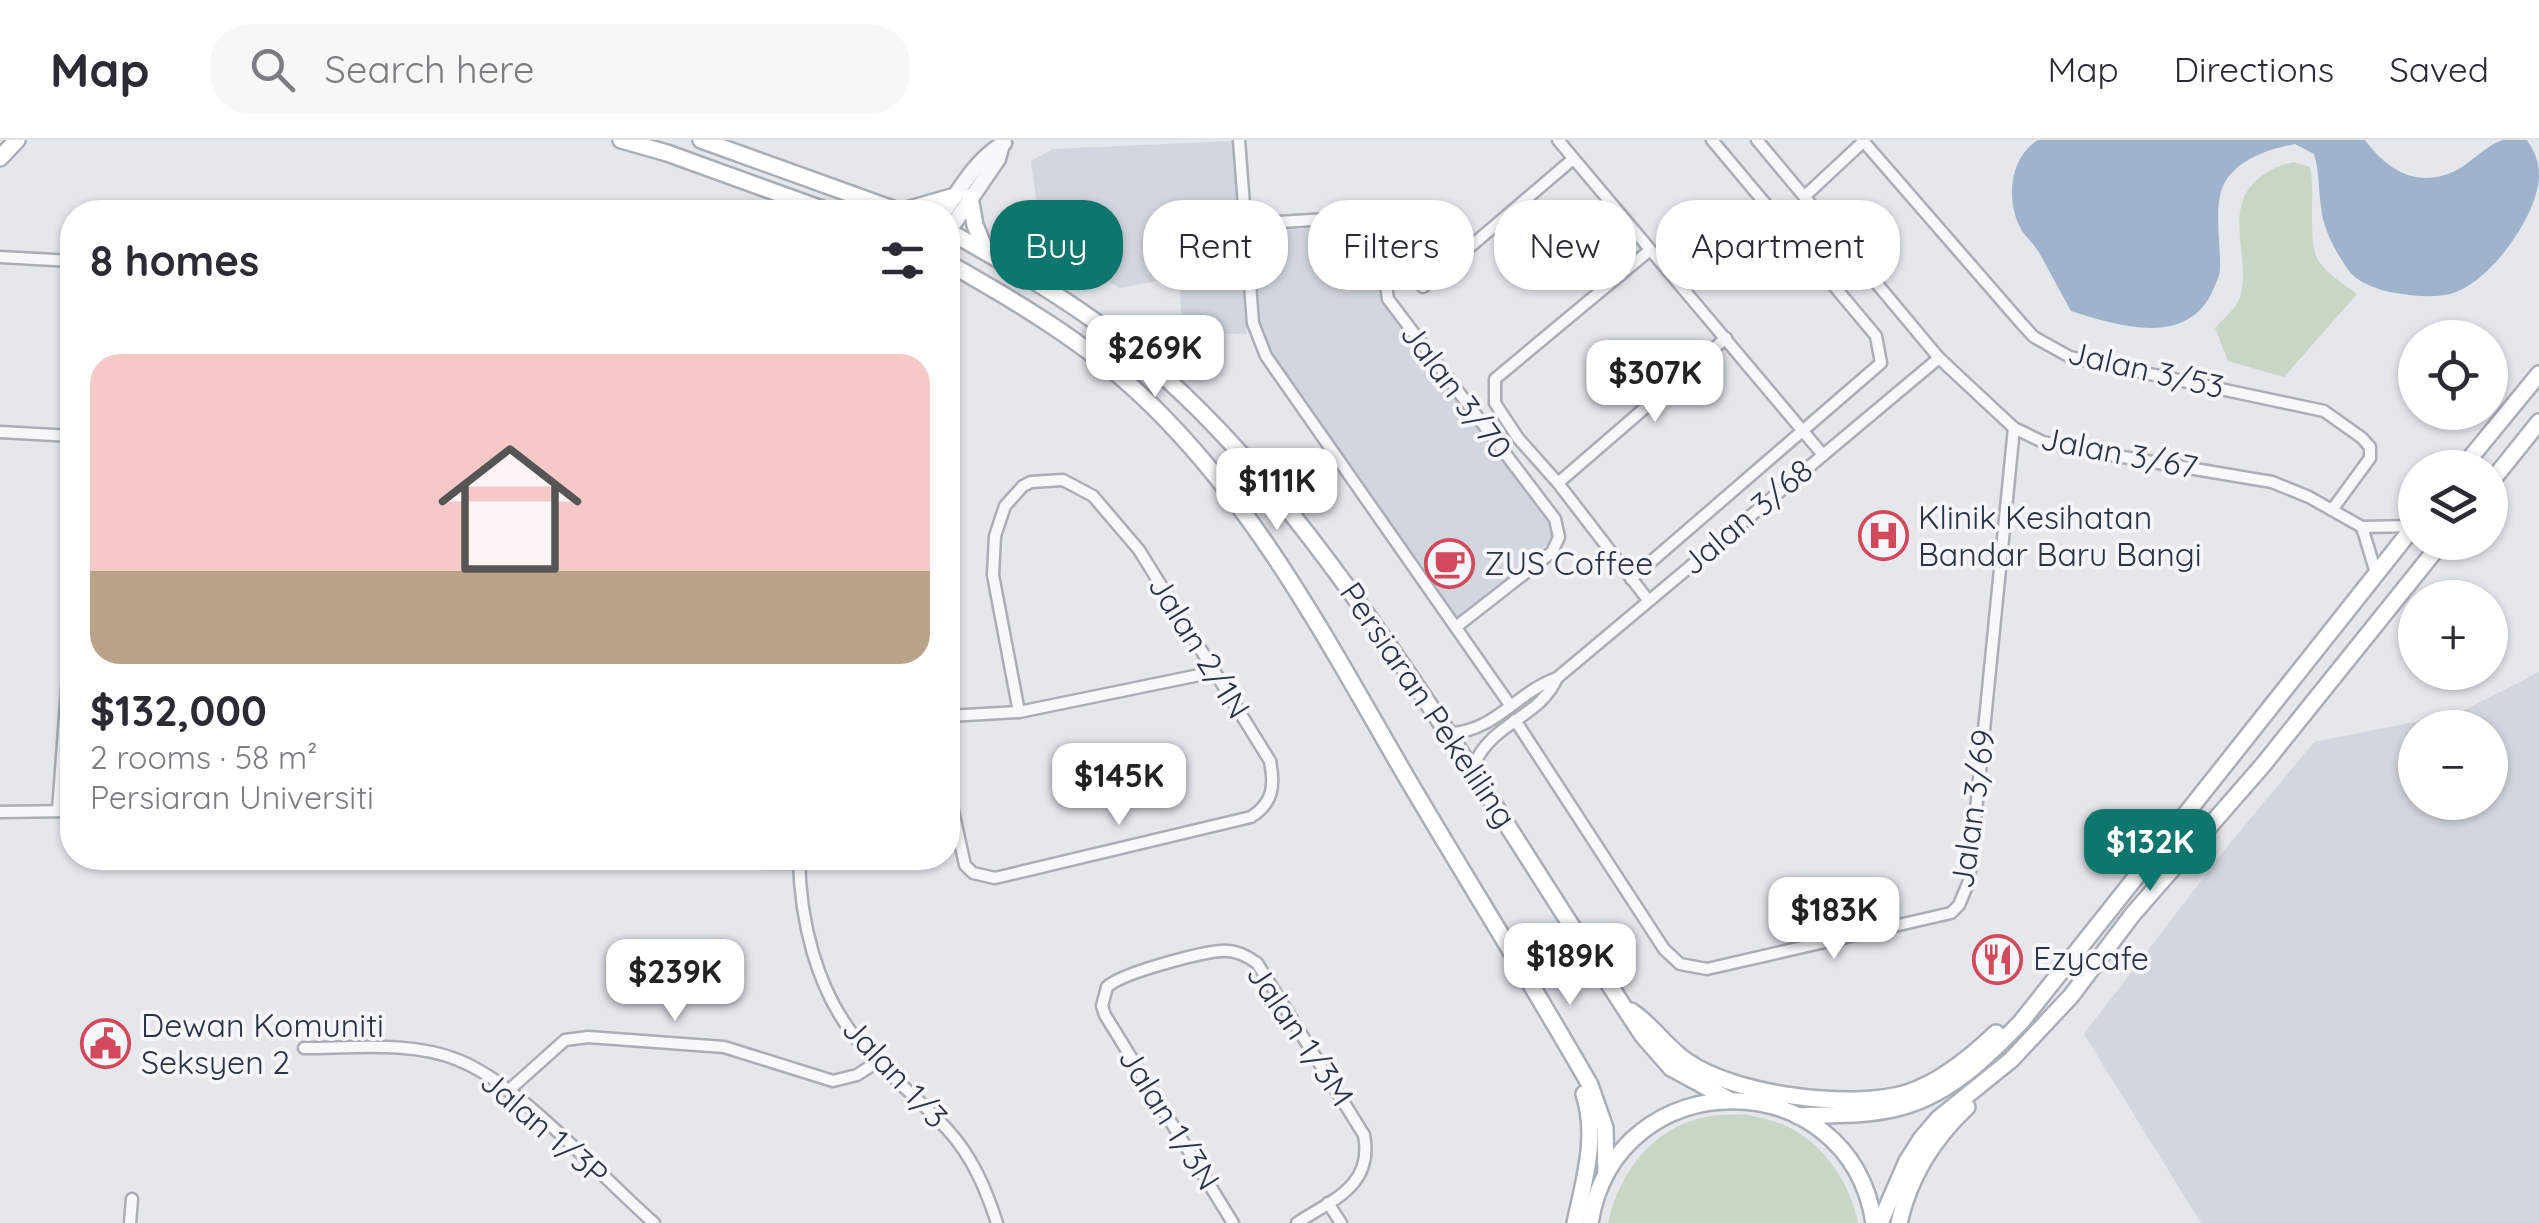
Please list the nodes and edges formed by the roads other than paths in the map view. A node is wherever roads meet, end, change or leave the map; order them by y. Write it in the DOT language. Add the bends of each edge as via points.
graph roads {
  1 [pos="17,140"];
  2 [pos="621,140"];
  3 [pos="700,140"];
  4 [pos="1239,140"];
  5 [pos="1558,140"];
  6 [pos="1712,140"];
  7 [pos="1757,140"];
  8 [pos="1865,141"];
  9 [pos="1006,142"];
  10 [pos="0,158"];
  11 [pos="1573,159"];
  12 [pos="962,196"];
  13 [pos="1805,196"];
  14 [pos="797,200"];
  15 [pos="867,200"];
  16 [pos="946,200"];
  17 [pos="958,200"];
  18 [pos="1245,200"];
  19 [pos="960,201"];
  20 [pos="1288,222"];
  21 [pos="960,238"];
  22 [pos="1474,243"];
  23 [pos="1650,250"];
  24 [pos="986,252"];
  25 [pos="0,257"];
  26 [pos="60,260"];
  27 [pos="960,270"];
  28 [pos="976,279"];
  29 [pos="960,280"];
  30 [pos="1251,290"];
  31 [pos="1726,338"];
  32 [pos="1939,358"];
  33 [pos="2539,374"];
  34 [pos="2539,422"];
  35 [pos="2014,428"];
  36 [pos="1803,429"];
  37 [pos="0,432"];
  38 [pos="60,435"];
  39 [pos="2477,450"];
  40 [pos="1822,455"];
  41 [pos="2508,461"];
  42 [pos="1558,482"];
  43 [pos="2332,510"];
  44 [pos="2398,526"];
  45 [pos="2362,527"];
  46 [pos="2398,546"];
  47 [pos="2428,560"];
  48 [pos="2376,573"];
  49 [pos="1631,579"];
  50 [pos="1648,600"];
  51 [pos="1456,627"];
  52 [pos="1214,672"];
  53 [pos="1557,678"];
  54 [pos="1510,706"];
  55 [pos="1019,712"];
  56 [pos="960,715"];
  57 [pos="1515,720"];
  58 [pos="1451,733"];
  59 [pos="1472,767"];
  60 [pos="60,784"];
  61 [pos="58,811"];
  62 [pos="0,812"];
  63 [pos="960,842"];
  64 [pos="800,870"];
  65 [pos="2060,974"];
  66 [pos="2071,996"];
  67 [pos="1623,1006"];
  68 [pos="1105,1015"];
  69 [pos="304,1048"];
  70 [pos="1571,1052"];
  71 [pos="877,1062"];
  72 [pos="508,1092"];
  73 [pos="1728,1100"];
  74 [pos="1798,1116"];
  75 [pos="1606,1174"];
  76 [pos="132,1199"];
  77 [pos="1328,1203"];
  78 [pos="130,1223"];
  79 [pos="654,1223"];
  80 [pos="997,1223"];
  81 [pos="1233,1223"];
  82 [pos="1297,1223"];
  83 [pos="1341,1223"];
  84 [pos="1575,1223"];
  85 [pos="1590,1223"];
  86 [pos="1877,1223"];
  87 [pos="1899,1223"];
  1 -- 10 [label="main road"];
  2 -- 14 [label="main road"];
  3 -- 15 [label="main road"];
  4 -- 18 [label="street"];
  5 -- 11 [label="street"];
  6 -- 36 [label="street" via="1876,336 1881,363"];
  7 -- 13 [label="street, Jalan 3/67"];
  8 -- 13 [label="street"];
  8 -- 43 [label="street, Jalan 3/53" via="2046,345 2070,357 2324,411 2362,438 2370,458"];
  9 -- 12 [label="street"];
  11 -- 22 [label="street"];
  11 -- 23 [label="street"];
  12 -- 16 [label="main road"];
  12 -- 17 [label="street"];
  12 -- 19 [label="street"];
  12 -- 24 [label="main road"];
  13 -- 32 [label="street, Jalan 3/67"];
  20 -- 51 [label="street, Jalan 3/70" via="1360,217 1378,229 1388,299 1555,519 1559,537 1552,552"];
  21 -- 24 [label="main road, Persiaran Pekeliling"];
  23 -- 31 [label="street"];
  23 -- 42 [label="street" via="1494,378 1494,403"];
  24 -- 58 [label="main road, Persiaran Pekeliling" via="1132,350 1206,419 1334,566"];
  25 -- 26 [label="street"];
  27 -- 28 [label="main road, Persiaran Pekeliling"];
  28 -- 29 [label="main road"];
  28 -- 70 [label="main road, Persiaran Pekeliling" via="1139,392 1251,518"];
  30 -- 51 [label="street" via="1253,323 1266,356"];
  31 -- 36 [label="street"];
  31 -- 42 [label="street"];
  32 -- 35 [label="street, Jalan 3/67"];
  32 -- 40 [label="street, Jalan 3/68"];
  33 -- 39 [label="main road"];
  34 -- 41 [label="main road"];
  35 -- 43 [label="street, Jalan 3/67" via="2081,450 2272,482"];
  35 -- 57 [label="street, Jalan 3/69" via="1969,881 1951,913 1707,970 1680,964"];
  36 -- 40 [label="street"];
  36 -- 49 [label="street"];
  37 -- 38 [label="street"];
  40 -- 50 [label="street, Jalan 3/68"];
  42 -- 49 [label="street"];
  43 -- 45 [label="street, Jalan 3/67"];
  44 -- 45 [label="street"];
  45 -- 48 [label="street"];
  46 -- 48 [label="main road"];
  47 -- 66 [label="main road"];
  48 -- 65 [label="main road"];
  49 -- 50 [label="street"];
  50 -- 53 [label="street, Jalan 3/68"];
  51 -- 54 [label="street"];
  52 -- 55 [label="street"];
  52 -- 55 [label="street, Jalan 2/1N" via="1139,550 1100,503 1064,480 1030,482 1005,506 993,575"];
  52 -- 63 [label="street, Jalan 2/1N" via="1270,761 1273,789 1262,810 995,878 965,865"];
  53 -- 54 [label="street, Jalan 3/68"];
  53 -- 57 [label="street, Jalan 3/68" via="1549,696"];
  54 -- 58 [label="street, Jalan 3/68" via="1478,730"];
  55 -- 56 [label="street"];
  57 -- 59 [label="street, Jalan 3/68" via="1488,739"];
  58 -- 59 [label="main road, Persiaran Pekeliling"];
  59 -- 67 [label="main road, Persiaran Pekeliling"];
  60 -- 61 [label="street"];
  61 -- 62 [label="street"];
  64 -- 71 [label="street, Jalan 1/3" via="820,975 834,1006"];
  65 -- 67 [label="main road" via="1940,1078 1866,1100 1763,1089 1708,1074"];
  65 -- 74 [label="main road" via="1978,1066 1933,1096 1892,1110"];
  66 -- 86 [label="main road" via="1921,1138"];
  66 -- 87 [label="main road" via="2028,1056 1942,1133 1919,1166"];
  67 -- 73 [label="main road, Persiaran Pekeliling" via="1671,1068"];
  68 -- 77 [label="street, Jalan 1/3M" via="1108,987 1124,976 1221,950 1257,963 1356,1117 1366,1145 1355,1183"];
  68 -- 81 [label="street, Jalan 1/3N"];
  69 -- 72 [label="street, Jalan 1/3P" via="432,1052 481,1071"];
  70 -- 75 [label="main road, Persiaran Pekeliling" via="1605,1128"];
  70 -- 84 [label="main road" via="1590,1133"];
  71 -- 72 [label="street" via="833,1082 724,1048 588,1038 566,1040"];
  71 -- 80 [label="street, Jalan 1/3" via="964,1150"];
  72 -- 79 [label="street, Jalan 1/3P"];
  73 -- 74 [label="main road"];
  73 -- 75 [label="main road" via="1686,1107 1648,1126"];
  74 -- 86 [label="main road" via="1852,1164"];
  75 -- 85 [label="main road"];
  76 -- 78 [label="street"];
  77 -- 82 [label="street"];
  77 -- 83 [label="street"];
}
